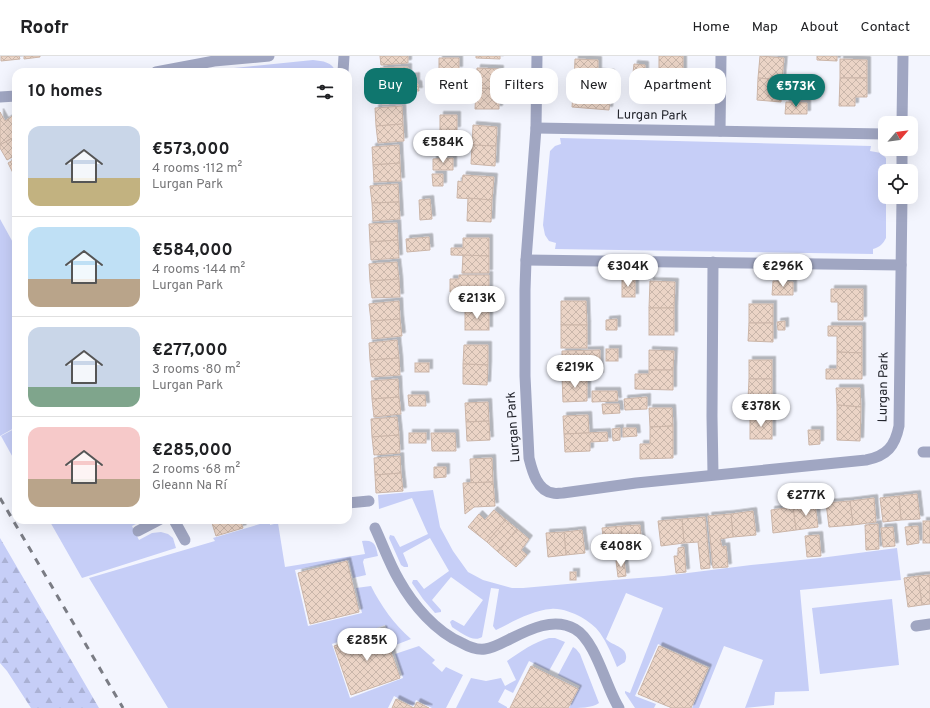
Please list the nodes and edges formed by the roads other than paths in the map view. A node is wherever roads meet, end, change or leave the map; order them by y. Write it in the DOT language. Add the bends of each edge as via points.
graph roads {
  1 [pos="269,56"];
  2 [pos="344,56"];
  3 [pos="537,56"];
  4 [pos="721,56"];
  5 [pos="903,56"];
  6 [pos="177,68"];
  7 [pos="343,68"];
  8 [pos="12,96"];
  9 [pos="0,97"];
  10 [pos="902,116"];
  11 [pos="536,128"];
  12 [pos="720,131"];
  13 [pos="878,134"];
  14 [pos="902,204"];
  15 [pos="526,260"];
  16 [pos="713,262"];
  17 [pos="901,265"];
  18 [pos="714,474"];
  19 [pos="369,502"];
  20 [pos="352,504"];
  21 [pos="151,524"];
  22 [pos="176,524"];
  23 [pos="375,528"];
  24 [pos="138,531"];
  25 [pos="185,540"];
  26 [pos="930,624"];
  27 [pos="916,626"];
  28 [pos="619,708"];
  1 -- 6 [label="street" via="214,61"];
  2 -- 7 [label="street"];
  3 -- 11 [label="street, Lurgan Park"];
  4 -- 12 [label="street"];
  5 -- 10 [label="street"];
  8 -- 9 [label="street"];
  11 -- 12 [label="street, Lurgan Park"];
  11 -- 15 [label="street, Lurgan Park"];
  12 -- 13 [label="street, Lurgan Park"];
  14 -- 17 [label="street, Lurgan Park"];
  15 -- 16 [label="street"];
  15 -- 18 [label="street, Lurgan Park" via="524,376 529,458 544,490 558,493"];
  16 -- 17 [label="street"];
  16 -- 18 [label="street"];
  17 -- 18 [label="street, Lurgan Park" via="899,426 892,445 873,459"];
  19 -- 20 [label="street"];
  21 -- 24 [label="street"];
  22 -- 25 [label="street"];
  23 -- 28 [label="street" via="404,589 445,635 476,649 485,649 548,624 568,626 583,635 588,643"];
  26 -- 27 [label="street"];
}
